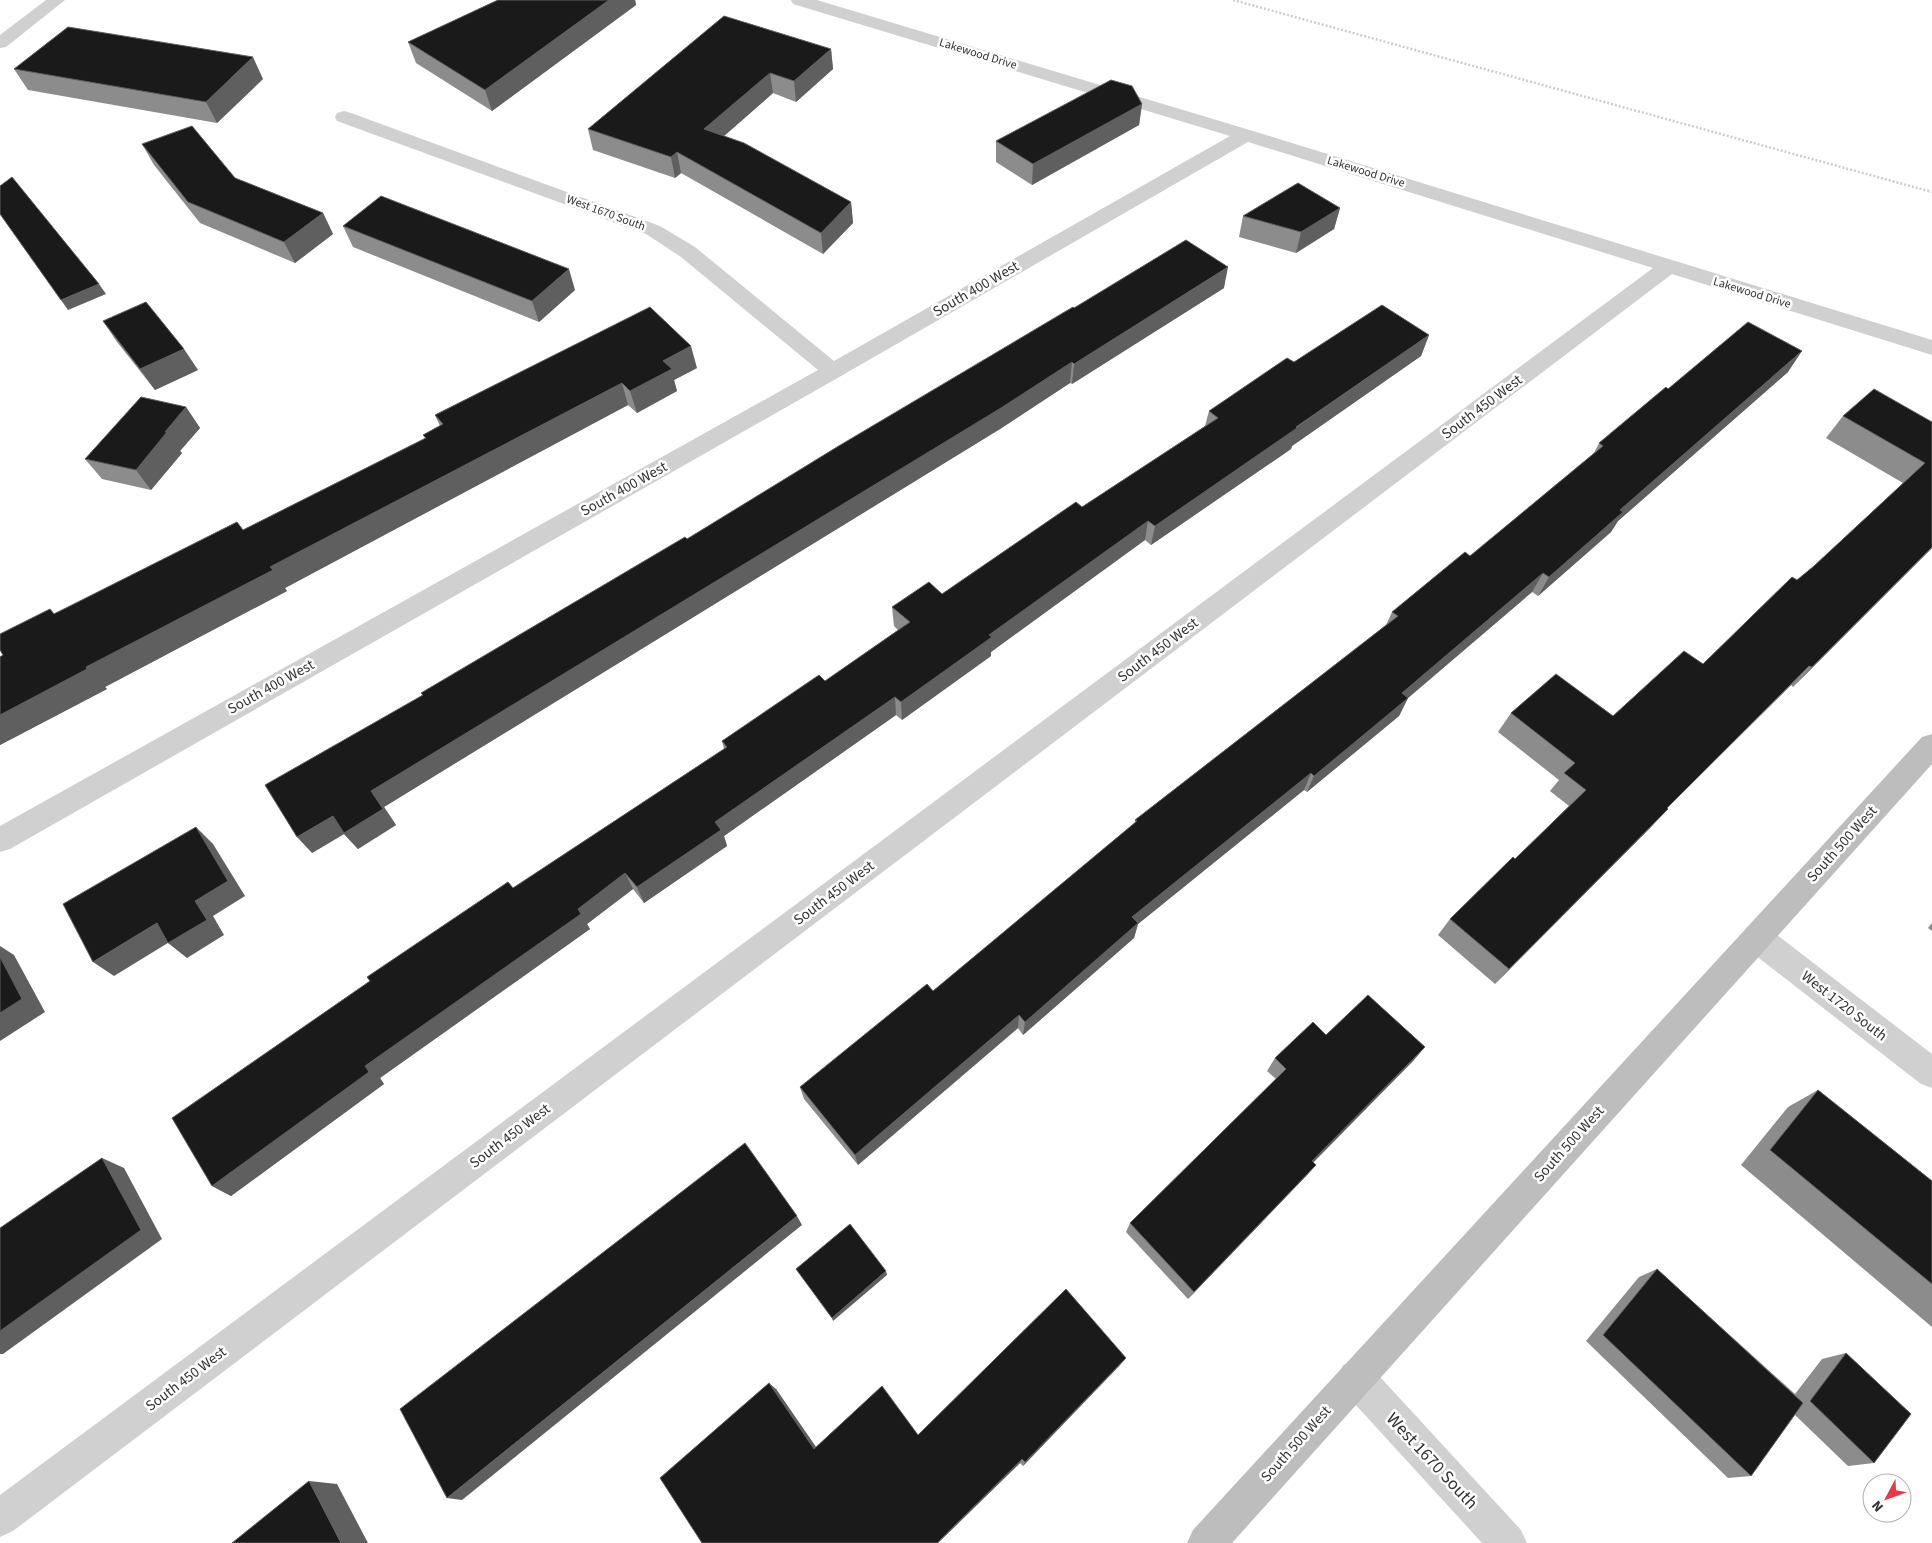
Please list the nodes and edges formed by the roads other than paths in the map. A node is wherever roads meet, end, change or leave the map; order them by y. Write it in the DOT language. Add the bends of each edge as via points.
graph roads {
  1 [pos="57,0"];
  2 [pos="799,0"];
  3 [pos="0,43"];
  4 [pos="344,117"];
  5 [pos="1246,135"];
  6 [pos="1668,267"];
  7 [pos="1932,348"];
  8 [pos="833,371"];
  9 [pos="1932,745"];
  10 [pos="0,840"];
  11 [pos="1757,938"];
  12 [pos="1932,1073"];
  13 [pos="1356,1378"];
  14 [pos="0,1518"];
  15 [pos="1206,1543"];
  16 [pos="1508,1543"];
  1 -- 3 [label="street"];
  2 -- 5 [label="street, Lakewood Drive"];
  4 -- 8 [label="street, West 1670 South" via="653,230 688,252"];
  5 -- 6 [label="street, Lakewood Drive"];
  5 -- 8 [label="street, South 400 West"];
  6 -- 7 [label="street, Lakewood Drive"];
  6 -- 14 [label="street, South 450 West"];
  8 -- 10 [label="street, South 400 West"];
  9 -- 11 [label="main road, South 500 West"];
  11 -- 12 [label="street, West 1720 South"];
  11 -- 13 [label="main road, South 500 West"];
  13 -- 15 [label="main road, South 500 West"];
  13 -- 16 [label="street, West 1670 South"];
}
